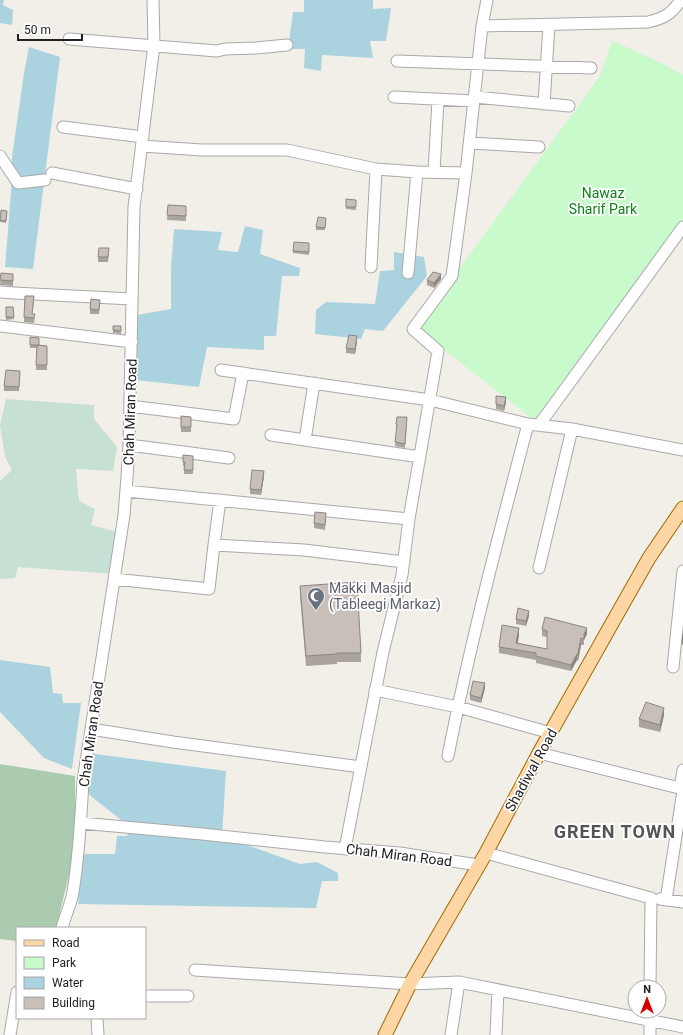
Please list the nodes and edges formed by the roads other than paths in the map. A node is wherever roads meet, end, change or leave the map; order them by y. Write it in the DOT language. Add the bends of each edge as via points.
graph roads {
  1 [pos="153,0"];
  2 [pos="487,0"];
  3 [pos="681,0"];
  4 [pos="549,25"];
  5 [pos="482,26"];
  6 [pos="69,39"];
  7 [pos="154,45"];
  8 [pos="287,45"];
  9 [pos="398,61"];
  10 [pos="478,64"];
  11 [pos="546,66"];
  12 [pos="591,68"];
  13 [pos="394,97"];
  14 [pos="474,99"];
  15 [pos="438,100"];
  16 [pos="544,104"];
  17 [pos="569,106"];
  18 [pos="63,127"];
  19 [pos="142,141"];
  20 [pos="470,143"];
  21 [pos="540,147"];
  22 [pos="0,156"];
  23 [pos="376,168"];
  24 [pos="417,172"];
  25 [pos="434,172"];
  26 [pos="466,172"];
  27 [pos="137,189"];
  28 [pos="683,227"];
  29 [pos="370,267"];
  30 [pos="408,273"];
  31 [pos="0,292"];
  32 [pos="132,299"];
  33 [pos="0,326"];
  34 [pos="132,342"];
  35 [pos="221,370"];
  36 [pos="243,373"];
  37 [pos="314,383"];
  38 [pos="430,400"];
  39 [pos="130,406"];
  40 [pos="534,424"];
  41 [pos="572,429"];
  42 [pos="271,435"];
  43 [pos="306,440"];
  44 [pos="129,445"];
  45 [pos="683,450"];
  46 [pos="420,457"];
  47 [pos="229,458"];
  48 [pos="126,491"];
  49 [pos="220,500"];
  50 [pos="683,508"];
  51 [pos="409,519"];
  52 [pos="214,545"];
  53 [pos="404,562"];
  54 [pos="539,568"];
  55 [pos="683,571"];
  56 [pos="114,579"];
  57 [pos="683,584"];
  58 [pos="673,667"];
  59 [pos="376,690"];
  60 [pos="458,707"];
  61 [pos="91,729"];
  62 [pos="551,733"];
  63 [pos="540,753"];
  64 [pos="448,756"];
  65 [pos="361,767"];
  66 [pos="683,770"];
  67 [pos="682,789"];
  68 [pos="81,823"];
  69 [pos="345,849"];
  70 [pos="486,853"];
  71 [pos="478,865"];
  72 [pos="651,898"];
  73 [pos="666,900"];
  74 [pos="683,902"];
  75 [pos="62,927"];
  76 [pos="195,970"];
  77 [pos="650,979"];
  78 [pos="459,982"];
  79 [pos="410,984"];
  80 [pos="498,990"];
  81 [pos="146,996"];
  82 [pos="188,996"];
  83 [pos="16,998"];
  84 [pos="627,1012"];
  85 [pos="98,1019"];
  86 [pos="650,1019"];
  87 [pos="659,1019"];
  88 [pos="683,1027"];
  89 [pos="10,1035"];
  90 [pos="98,1035"];
  91 [pos="385,1035"];
  92 [pos="451,1035"];
  93 [pos="496,1035"];
  94 [pos="650,1035"];
  1 -- 7 [label="street, Chah Miran Road"];
  2 -- 5 [label="street"];
  3 -- 4 [label="street" via="668,15 648,22"];
  4 -- 5 [label="street"];
  4 -- 11 [label="street"];
  5 -- 10 [label="street"];
  6 -- 7 [label="street"];
  7 -- 8 [label="street" via="217,50"];
  7 -- 19 [label="street, Chah Miran Road"];
  9 -- 10 [label="street"];
  10 -- 11 [label="street"];
  10 -- 14 [label="street"];
  11 -- 12 [label="street"];
  11 -- 16 [label="street"];
  13 -- 15 [label="street"];
  14 -- 15 [label="street"];
  14 -- 16 [label="street"];
  14 -- 20 [label="street"];
  15 -- 25 [label="street"];
  16 -- 17 [label="street"];
  18 -- 19 [label="street"];
  19 -- 23 [label="street" via="202,150 288,150"];
  19 -- 27 [label="street, Chah Miran Road"];
  20 -- 21 [label="street"];
  20 -- 26 [label="street"];
  22 -- 27 [label="street" via="18,183 49,176"];
  23 -- 24 [label="street"];
  23 -- 29 [label="street"];
  24 -- 25 [label="street"];
  24 -- 30 [label="street"];
  25 -- 26 [label="street"];
  26 -- 38 [label="street" via="452,276 413,329 438,351"];
  27 -- 32 [label="street, Chah Miran Road"];
  28 -- 40 [label="street"];
  31 -- 32 [label="street"];
  32 -- 34 [label="street, Chah Miran Road"];
  33 -- 34 [label="street"];
  34 -- 39 [label="street, Chah Miran Road"];
  35 -- 36 [label="street"];
  36 -- 37 [label="street"];
  36 -- 39 [label="street" via="234,419"];
  37 -- 38 [label="street"];
  37 -- 43 [label="street"];
  38 -- 40 [label="street"];
  38 -- 46 [label="street"];
  39 -- 44 [label="street, Chah Miran Road"];
  40 -- 41 [label="street"];
  40 -- 60 [label="street" via="491,567"];
  41 -- 45 [label="street"];
  41 -- 54 [label="street"];
  42 -- 43 [label="street"];
  43 -- 46 [label="street"];
  44 -- 47 [label="street"];
  44 -- 48 [label="street, Chah Miran Road"];
  46 -- 51 [label="street"];
  48 -- 49 [label="street"];
  48 -- 56 [label="street, Chah Miran Road"];
  49 -- 51 [label="street"];
  49 -- 52 [label="street"];
  50 -- 62 [label="main road, Shadiwal Road" via="649,558"];
  51 -- 53 [label="street"];
  52 -- 53 [label="street" via="304,550"];
  52 -- 56 [label="street" via="209,589"];
  53 -- 59 [label="street"];
  55 -- 57 [label="street"];
  56 -- 61 [label="street, Chah Miran Road"];
  57 -- 58 [label="street"];
  59 -- 60 [label="street"];
  59 -- 65 [label="street"];
  60 -- 62 [label="street"];
  60 -- 64 [label="street"];
  61 -- 65 [label="street"];
  61 -- 68 [label="street, Chah Miran Road" via="83,781"];
  62 -- 63 [label="main road, Shadiwal Road"];
  63 -- 67 [label="street"];
  63 -- 70 [label="main road, Shadiwal Road"];
  65 -- 69 [label="street"];
  66 -- 67 [label="street"];
  67 -- 73 [label="street"];
  68 -- 69 [label="street, Chah Miran Road"];
  68 -- 75 [label="street, Chah Miran Road" via="73,894"];
  69 -- 71 [label="street, Chah Miran Road" via="400,853"];
  70 -- 71 [label="main road, Shadiwal Road"];
  70 -- 72 [label="street"];
  71 -- 79 [label="main road, Shadiwal Road"];
  72 -- 73 [label="street"];
  72 -- 77 [label="street"];
  73 -- 74 [label="street"];
  76 -- 79 [label="street"];
  78 -- 79 [label="street"];
  78 -- 80 [label="street"];
  78 -- 92 [label="street"];
  79 -- 91 [label="main road, Shadiwal Road"];
  80 -- 84 [label="street"];
  80 -- 93 [label="street"];
  81 -- 82 [label="street"];
  83 -- 89 [label="street"];
  85 -- 90 [label="street"];
  86 -- 94 [label="street"];
  87 -- 88 [label="street"];
}
